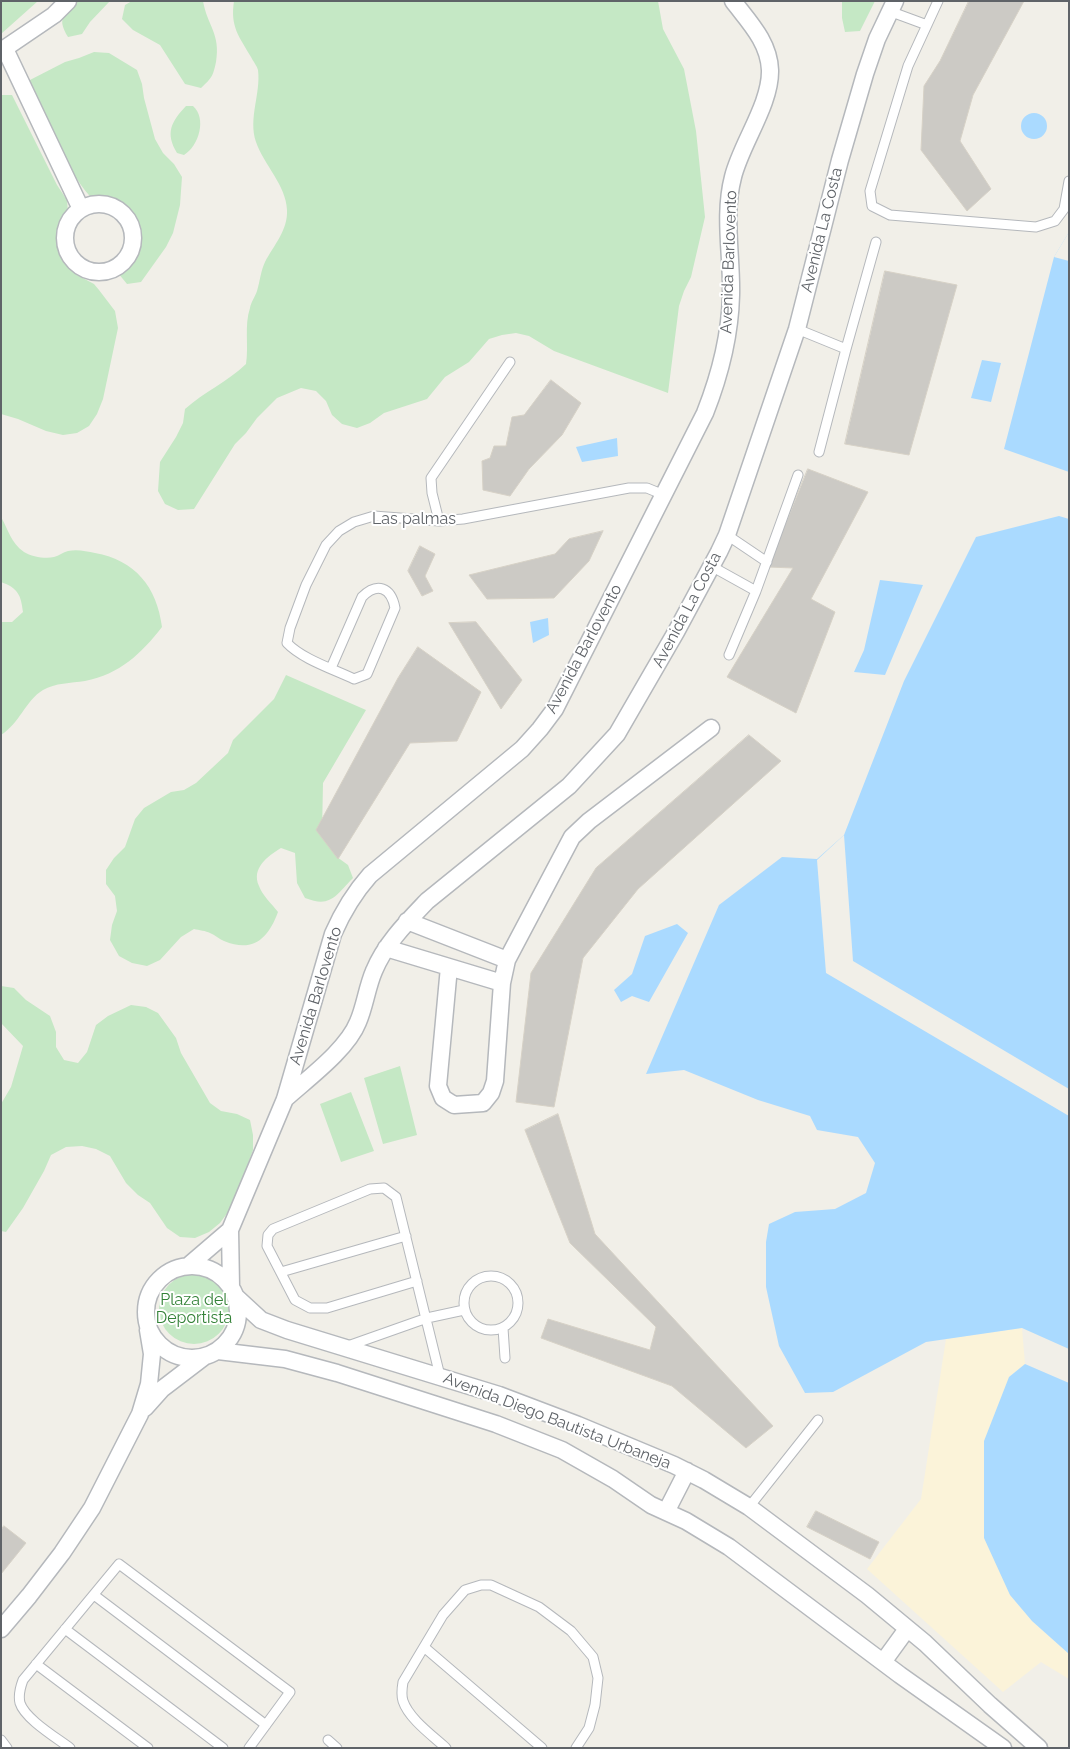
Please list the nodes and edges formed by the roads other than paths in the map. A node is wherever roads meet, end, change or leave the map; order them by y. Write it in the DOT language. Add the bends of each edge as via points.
graph roads {
  1 [pos="68,1"];
  2 [pos="733,1"];
  3 [pos="938,1"];
  4 [pos="892,6"];
  5 [pos="927,25"];
  6 [pos="3,50"];
  7 [pos="1069,181"];
  8 [pos="81,209"];
  9 [pos="876,242"];
  10 [pos="797,329"];
  11 [pos="846,349"];
  12 [pos="510,362"];
  13 [pos="820,452"];
  14 [pos="798,475"];
  15 [pos="664,495"];
  16 [pos="439,521"];
  17 [pos="727,536"];
  18 [pos="768,562"];
  19 [pos="711,566"];
  20 [pos="756,591"];
  21 [pos="729,655"];
  22 [pos="331,668"];
  23 [pos="710,728"];
  24 [pos="407,921"];
  25 [pos="386,948"];
  26 [pos="507,960"];
  27 [pos="449,967"];
  28 [pos="502,983"];
  29 [pos="285,1100"];
  30 [pos="230,1230"];
  31 [pos="406,1236"];
  32 [pos="188,1266"];
  33 [pos="281,1272"];
  34 [pos="417,1281"];
  35 [pos="233,1292"];
  36 [pos="464,1310"];
  37 [pos="427,1318"];
  38 [pos="503,1328"];
  39 [pos="148,1330"];
  40 [pos="344,1347"];
  41 [pos="211,1354"];
  42 [pos="505,1358"];
  43 [pos="440,1376"];
  44 [pos="140,1414"];
  45 [pos="818,1420"];
  46 [pos="687,1471"];
  47 [pos="749,1507"];
  48 [pos="666,1512"];
  49 [pos="94,1595"];
  50 [pos="1,1629"];
  51 [pos="65,1629"];
  52 [pos="907,1629"];
  53 [pos="424,1647"];
  54 [pos="883,1662"];
  55 [pos="36,1664"];
  56 [pos="266,1725"];
  57 [pos="1,1740"];
  58 [pos="328,1740"];
  59 [pos="7,1748"];
  60 [pos="70,1748"];
  61 [pos="148,1748"];
  62 [pos="223,1748"];
  63 [pos="249,1748"];
  64 [pos="337,1748"];
  65 [pos="446,1748"];
  66 [pos="542,1748"];
  67 [pos="576,1748"];
  68 [pos="1003,1748"];
  69 [pos="1039,1748"];
  1 -- 6 [label="street" via="54,15"];
  2 -- 15 [label="street, Avenida Barlovento" via="759,34 768,56 769,80 730,189 730,325 724,355 705,413"];
  3 -- 5 [label="lane"];
  4 -- 5 [label="lane"];
  4 -- 10 [label="street, Avenida La Costa" via="865,74"];
  5 -- 7 [label="lane" via="908,66 870,190 872,206 890,215 1036,226 1055,221 1064,209"];
  6 -- 8 [label="street"];
  8 -- 8 [label="street" via="102,204 116,208 130,222 134,236 130,254 116,268 96,271 83,268 71,258 65,232 73,216"];
  9 -- 11 [label="lane"];
  10 -- 11 [label="lane"];
  10 -- 17 [label="street, Avenida La Costa"];
  11 -- 13 [label="lane"];
  12 -- 16 [label="lane" via="432,478"];
  14 -- 18 [label="lane"];
  15 -- 16 [label="lane, Las palmas" via="647,488 629,488"];
  15 -- 29 [label="street, Avenida Barlovento" via="555,709 540,730 503,766 383,864 348,902 333,934"];
  16 -- 22 [label="lane, Las palmas" via="374,516 339,531 326,545 306,585 287,642 295,651"];
  17 -- 18 [label="lane"];
  17 -- 19 [label="street, Avenida La Costa"];
  18 -- 20 [label="lane"];
  19 -- 20 [label="lane"];
  19 -- 24 [label="street, Avenida La Costa" via="617,734 568,786"];
  20 -- 21 [label="lane"];
  22 -- 22 [label="lane, Las palmas" via="354,678 367,674 395,608 388,591 369,590 362,597"];
  23 -- 26 [label="street" via="572,836"];
  24 -- 25 [label="street, Avenida La Costa"];
  24 -- 26 [label="street"];
  25 -- 27 [label="street"];
  25 -- 29 [label="street, Avenida La Costa" via="374,971 358,1023 342,1046"];
  26 -- 28 [label="street"];
  27 -- 28 [label="street"];
  27 -- 28 [label="street" via="438,1086 443,1098 454,1105 483,1103 492,1093"];
  29 -- 30 [label="street, Avenida Barlovento"];
  30 -- 32 [label="street, Avenida Barlovento"];
  30 -- 35 [label="street, Avenida Barlovento"];
  31 -- 33 [label="lane"];
  31 -- 33 [label="lane" via="396,1197 384,1188 370,1189 273,1229 268,1235 267,1246"];
  31 -- 34 [label="lane"];
  32 -- 35 [label="street" via="205,1268 219,1275"];
  32 -- 39 [label="street" via="171,1271 157,1281 148,1296 145,1313"];
  33 -- 34 [label="lane" via="295,1300 310,1308 327,1308"];
  34 -- 37 [label="lane"];
  35 -- 40 [label="street, Avenida Diego Bautista Urbaneja" via="261,1320"];
  35 -- 41 [label="street" via="238,1311 236,1326 229,1340"];
  36 -- 37 [label="lane"];
  36 -- 38 [label="lane" via="473,1324 487,1330"];
  36 -- 38 [label="lane" via="464,1294 473,1281 488,1275 503,1277 515,1288 519,1303 515,1318"];
  37 -- 40 [label="lane"];
  37 -- 43 [label="lane"];
  38 -- 42 [label="lane"];
  39 -- 41 [label="street" via="157,1344 171,1354 187,1358"];
  39 -- 44 [label="street" via="152,1354 149,1384"];
  40 -- 43 [label="street, Avenida Diego Bautista Urbaneja"];
  41 -- 44 [label="street" via="162,1389"];
  41 -- 48 [label="street, Avenida Diego Bautista Urbaneja" via="284,1359 496,1424 562,1450"];
  43 -- 46 [label="street, Avenida Diego Bautista Urbaneja" via="578,1425"];
  44 -- 50 [label="street" via="92,1508"];
  45 -- 47 [label="lane"];
  46 -- 47 [label="street, Avenida Diego Bautista Urbaneja"];
  46 -- 48 [label="street"];
  47 -- 52 [label="street, Avenida Diego Bautista Urbaneja"];
  48 -- 54 [label="street, Avenida Diego Bautista Urbaneja" via="729,1547"];
  49 -- 51 [label="lane"];
  49 -- 56 [label="lane"];
  49 -- 56 [label="lane" via="119,1564 290,1692"];
  51 -- 55 [label="lane"];
  51 -- 62 [label="lane"];
  52 -- 54 [label="street"];
  52 -- 69 [label="street, Avenida Diego Bautista Urbaneja"];
  53 -- 65 [label="lane" via="403,1682 403,1702 422,1726"];
  53 -- 66 [label="lane"];
  53 -- 67 [label="lane" via="443,1616 465,1590 492,1585 539,1607 571,1631 593,1657 598,1678 595,1705 589,1728"];
  54 -- 68 [label="street, Avenida Diego Bautista Urbaneja"];
  55 -- 60 [label="lane" via="23,1680 19,1692 20,1705 27,1715"];
  55 -- 61 [label="lane"];
  56 -- 63 [label="lane"];
  57 -- 59 [label="lane"];
  58 -- 64 [label="lane"];
}
